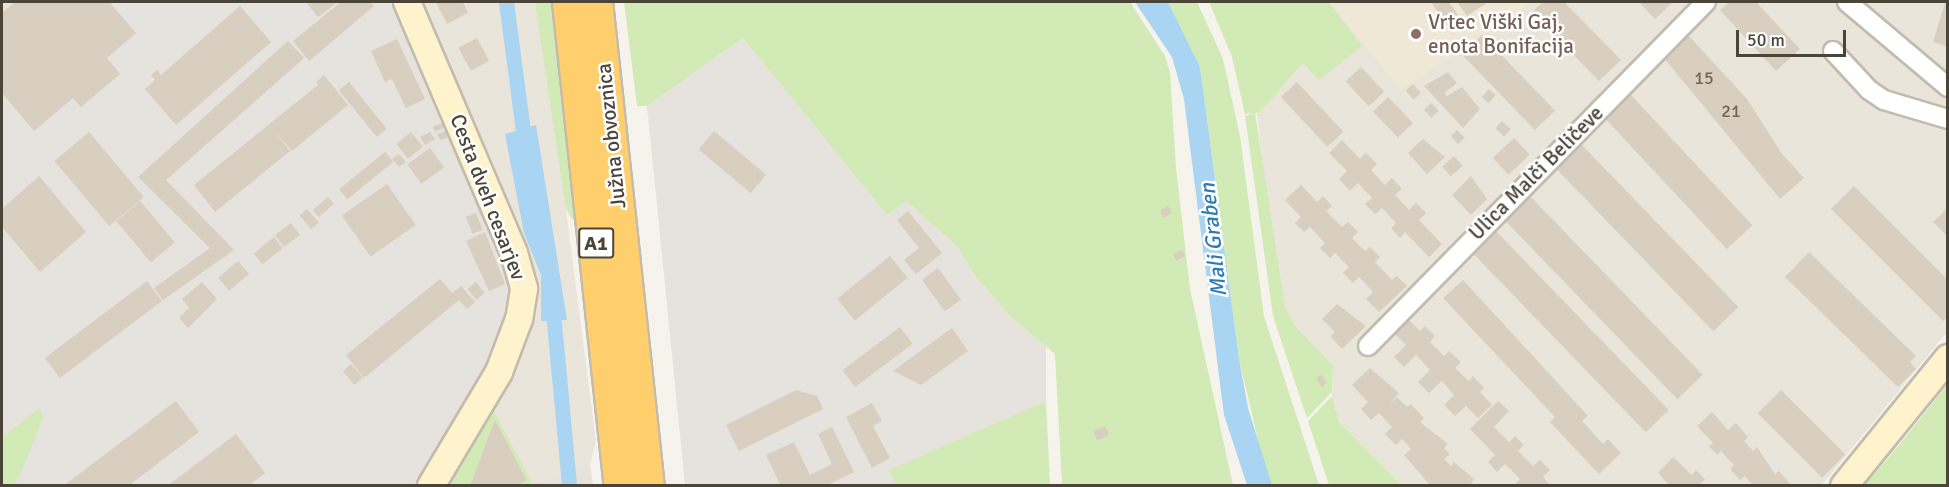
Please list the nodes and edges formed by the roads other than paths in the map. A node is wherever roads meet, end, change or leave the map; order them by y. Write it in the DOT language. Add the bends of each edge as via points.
graph roads {
  1 [pos="407,2"];
  2 [pos="569,2"];
  3 [pos="596,2"];
  4 [pos="1706,2"];
  5 [pos="1846,2"];
  6 [pos="1833,51"];
  7 [pos="1947,87"];
  8 [pos="1947,119"];
  9 [pos="1368,346"];
  10 [pos="1947,358"];
  11 [pos="431,486"];
  12 [pos="621,486"];
  13 [pos="648,486"];
  14 [pos="1844,486"];
  1 -- 11 [label="street, Cesta dveh cesarjev" via="514,253 524,289 519,320 499,372"];
  2 -- 12 [label="highway, Južna obvoznica / A1"];
  3 -- 13 [label="highway, Južna obvoznica / A1"];
  4 -- 9 [label="street, Ulica Malči Beličeve"];
  5 -- 7 [label="street"];
  6 -- 8 [label="street" via="1869,90 1884,100"];
  10 -- 14 [label="street"];
}
